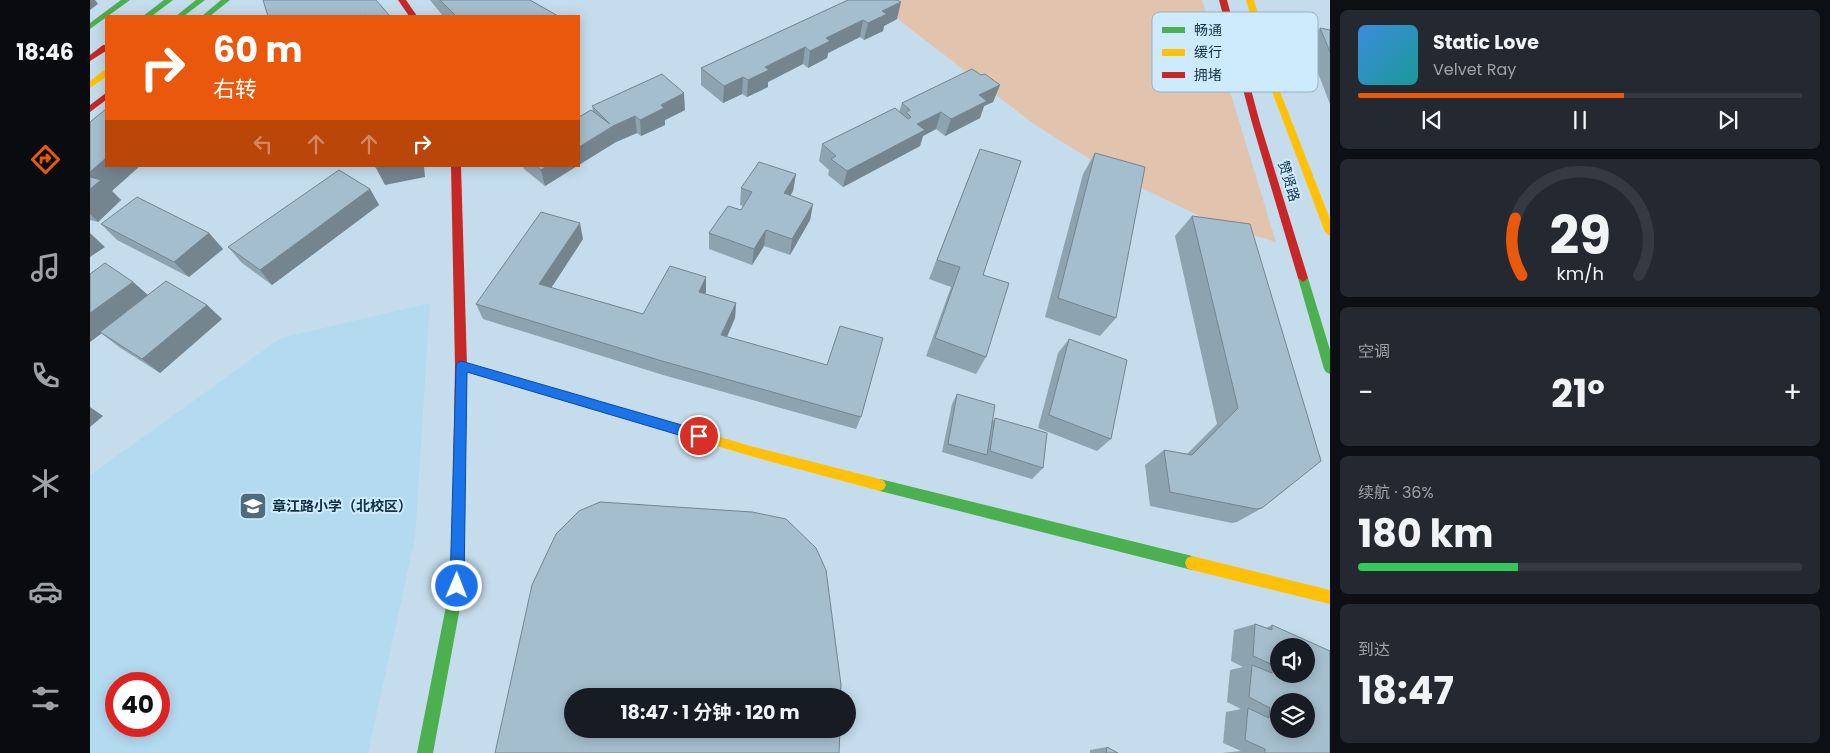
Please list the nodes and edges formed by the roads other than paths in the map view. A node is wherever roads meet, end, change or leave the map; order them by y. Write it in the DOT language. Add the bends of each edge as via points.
graph roads {
  1 [pos="126,0"];
  2 [pos="168,0"];
  3 [pos="201,0"];
  4 [pos="226,0"];
  5 [pos="402,0"];
  6 [pos="105,15"];
  7 [pos="105,15"];
  8 [pos="148,15"];
  9 [pos="181,15"];
  10 [pos="207,15"];
  11 [pos="412,15"];
  12 [pos="90,26"];
  13 [pos="105,48"];
  14 [pos="90,59"];
  15 [pos="105,74"];
  16 [pos="90,85"];
  17 [pos="1248,92"];
  18 [pos="1276,92"];
  19 [pos="105,97"];
  20 [pos="90,109"];
  21 [pos="456,167"];
  22 [pos="1330,232"];
  23 [pos="461,366"];
  24 [pos="1330,369"];
  25 [pos="1330,597"];
  26 [pos="425,753"];
  1 -- 6 [label="street"];
  2 -- 8 [label="street"];
  3 -- 9 [label="street"];
  4 -- 10 [label="street"];
  5 -- 11 [label="street"];
  7 -- 12 [label="street"];
  13 -- 14 [label="street"];
  15 -- 16 [label="street"];
  17 -- 24 [label="street, 赞贤路"];
  18 -- 22 [label="street, 赞贤路"];
  19 -- 20 [label="street"];
  21 -- 23 [label="street"];
  23 -- 25 [label="street" via="887,488"];
  23 -- 26 [label="street" via="457,586"];
}
